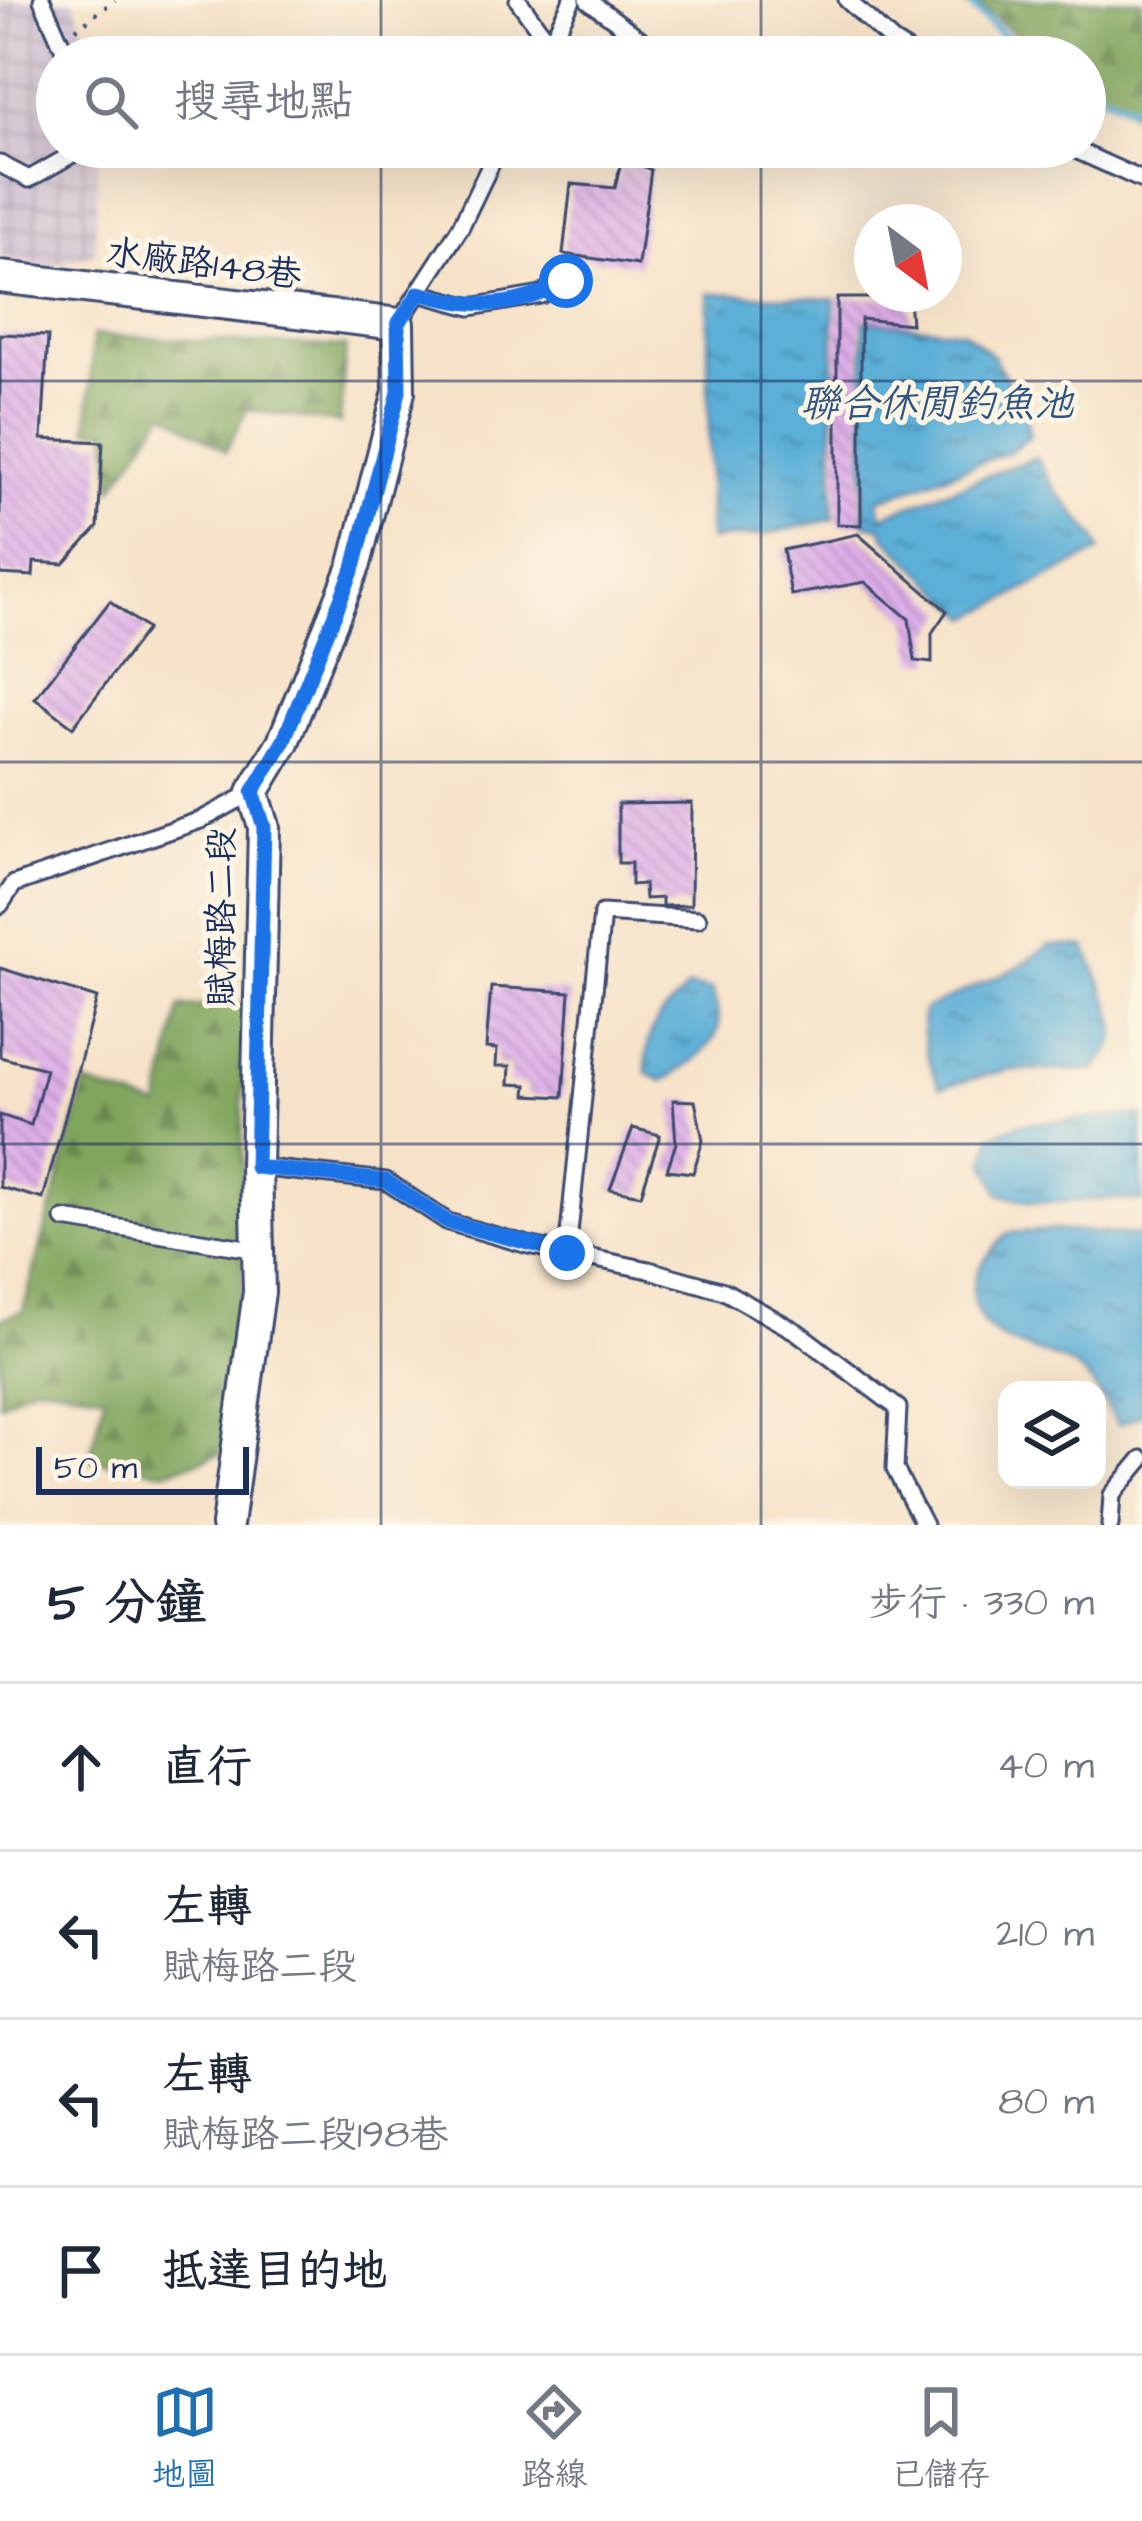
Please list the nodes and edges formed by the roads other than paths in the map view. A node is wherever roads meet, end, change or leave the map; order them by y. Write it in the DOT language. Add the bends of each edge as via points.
graph roads {
  1 [pos="42,0"];
  2 [pos="518,0"];
  3 [pos="572,0"];
  4 [pos="588,0"];
  5 [pos="848,0"];
  6 [pos="58,36"];
  7 [pos="538,36"];
  8 [pos="553,36"];
  9 [pos="636,36"];
  10 [pos="887,36"];
  11 [pos="0,164"];
  12 [pos="1106,164"];
  13 [pos="48,168"];
  14 [pos="490,168"];
  15 [pos="1142,180"];
  16 [pos="0,278"];
  17 [pos="566,281"];
  18 [pos="419,293"];
  19 [pos="398,324"];
  20 [pos="253,792"];
  21 [pos="0,905"];
  22 [pos="698,919"];
  23 [pos="256,1167"];
  24 [pos="64,1219"];
  25 [pos="258,1250"];
  26 [pos="567,1253"];
  27 [pos="1142,1459"];
  28 [pos="227,1525"];
  29 [pos="924,1525"];
  30 [pos="1110,1525"];
  1 -- 6 [label="lane"];
  2 -- 7 [label="lane"];
  3 -- 8 [label="lane"];
  4 -- 9 [label="lane"];
  5 -- 10 [label="lane"];
  11 -- 13 [label="lane" via="29,179"];
  12 -- 15 [label="lane"];
  14 -- 18 [label="lane"];
  16 -- 19 [label="street, 水廠路148巷"];
  17 -- 18 [label="lane" via="541,295 471,307"];
  18 -- 19 [label="lane"];
  19 -- 20 [label="street, 賦梅路二段" via="399,392 355,564 283,742"];
  20 -- 21 [label="lane" via="201,820 14,884"];
  20 -- 23 [label="street, 賦梅路二段" via="264,827"];
  22 -- 26 [label="lane" via="602,913"];
  23 -- 25 [label="street, 賦梅路二段"];
  23 -- 26 [label="lane" via="386,1181 448,1222"];
  24 -- 25 [label="lane"];
  25 -- 28 [label="street, 賦梅路二段"];
  26 -- 29 [label="lane" via="724,1291 797,1332 898,1408 895,1469"];
  27 -- 30 [label="lane" via="1112,1495"];
}
